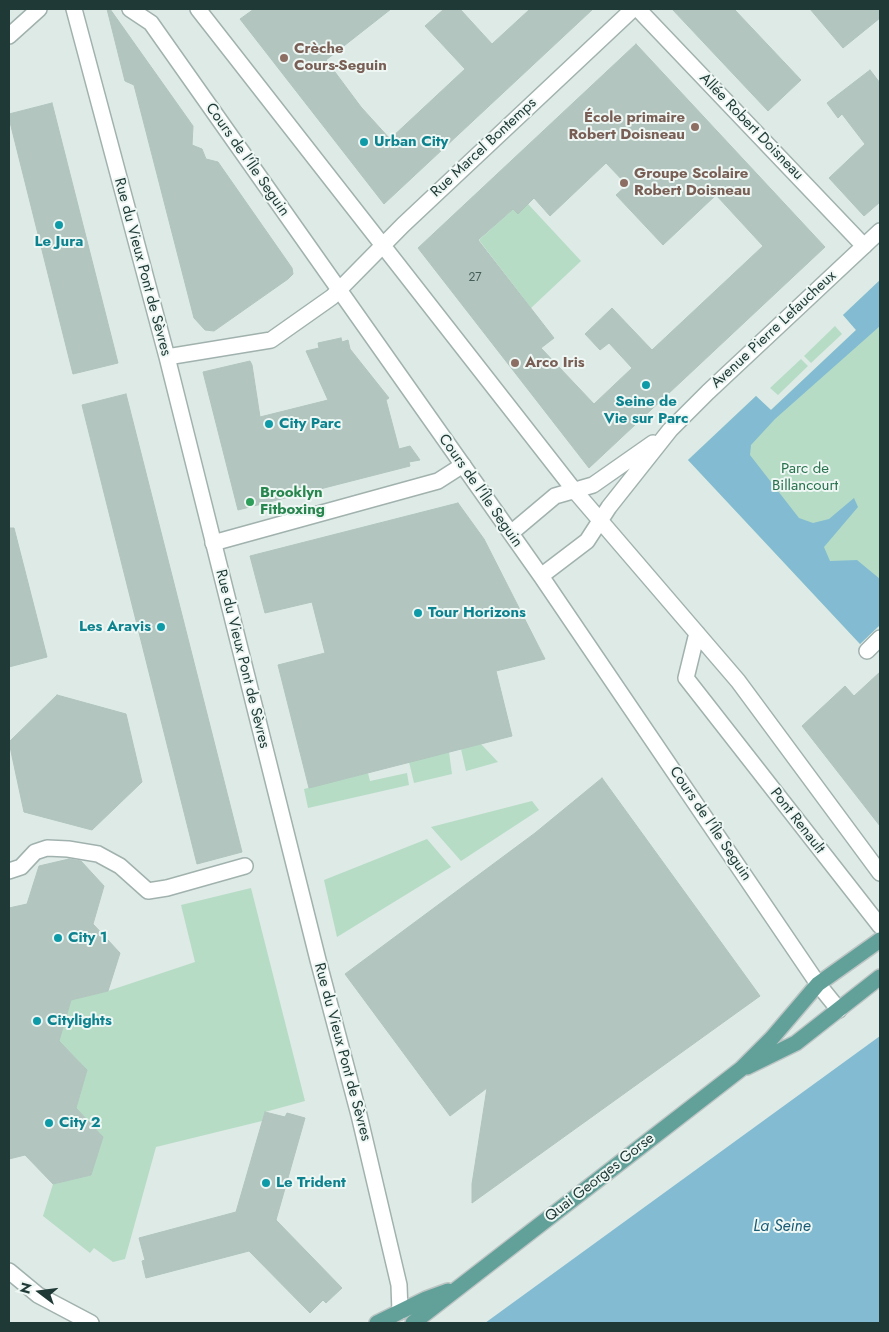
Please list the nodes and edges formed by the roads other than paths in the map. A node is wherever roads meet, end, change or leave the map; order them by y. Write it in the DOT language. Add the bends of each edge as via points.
graph roads {
  1 [pos="39,9"];
  2 [pos="74,9"];
  3 [pos="130,9"];
  4 [pos="141,9"];
  5 [pos="198,9"];
  6 [pos="634,9"];
  7 [pos="638,9"];
  8 [pos="151,23"];
  9 [pos="9,36"];
  10 [pos="880,231"];
  11 [pos="382,244"];
  12 [pos="864,246"];
  13 [pos="338,290"];
  14 [pos="166,357"];
  15 [pos="670,430"];
  16 [pos="463,465"];
  17 [pos="574,490"];
  18 [pos="600,521"];
  19 [pos="510,533"];
  20 [pos="213,543"];
  21 [pos="541,576"];
  22 [pos="696,633"];
  23 [pos="880,638"];
  24 [pos="867,651"];
  25 [pos="245,866"];
  26 [pos="9,871"];
  27 [pos="880,873"];
  28 [pos="880,926"];
  29 [pos="880,940"];
  30 [pos="880,978"];
  31 [pos="818,984"];
  32 [pos="839,1010"];
  33 [pos="741,1069"];
  34 [pos="9,1271"];
  35 [pos="458,1287"];
  36 [pos="400,1312"];
  37 [pos="91,1323"];
  38 [pos="377,1323"];
  39 [pos="413,1323"];
  1 -- 9 [label="street"];
  2 -- 14 [label="street, Rue du Vieux Pont de Sèvres"];
  3 -- 8 [label="street, Cours de l'Île Seguin"];
  4 -- 8 [label="street"];
  5 -- 11 [label="street"];
  6 -- 11 [label="street, Rue Marcel Bontemps"];
  7 -- 12 [label="street, Allée Robert Doisneau"];
  8 -- 13 [label="street, Cours de l'Île Seguin"];
  10 -- 12 [label="street, Avenue Pierre Lefaucheux"];
  11 -- 13 [label="street, Rue Marcel Bontemps"];
  11 -- 17 [label="street"];
  12 -- 15 [label="street, Avenue Pierre Lefaucheux"];
  13 -- 14 [label="street, Rue Marcel Bontemps" via="271,340"];
  13 -- 16 [label="street, Cours de l'Île Seguin"];
  14 -- 20 [label="street, Rue du Vieux Pont de Sèvres"];
  15 -- 17 [label="street, Avenue Pierre Lefaucheux" via="593,486"];
  15 -- 18 [label="street, Avenue Pierre Lefaucheux"];
  16 -- 19 [label="street, Cours de l'Île Seguin"];
  16 -- 20 [label="street" via="438,480"];
  17 -- 18 [label="street"];
  17 -- 19 [label="street, Avenue Pierre Lefaucheux" via="555,496"];
  18 -- 21 [label="street, Avenue Pierre Lefaucheux" via="588,540"];
  18 -- 22 [label="street"];
  19 -- 21 [label="street, Cours de l'Île Seguin"];
  20 -- 36 [label="street, Rue du Vieux Pont de Sèvres" via="359,1115 399,1285"];
  21 -- 31 [label="street, Cours de l'Île Seguin"];
  22 -- 27 [label="street" via="738,681"];
  22 -- 28 [label="street, Pont Renault" via="686,678"];
  23 -- 24 [label="street"];
  25 -- 26 [label="street" via="148,891 120,866 98,854 68,849 48,848 35,852 21,867"];
  29 -- 31 [label="main road, Quai Georges Gorse"];
  30 -- 32 [label="main road, Quai Georges Gorse"];
  31 -- 32 [label="street"];
  31 -- 33 [label="main road, Quai Georges Gorse"];
  32 -- 33 [label="main road, Quai Georges Gorse" via="796,1043"];
  33 -- 35 [label="main road, Quai Georges Gorse"];
  34 -- 37 [label="street" via="38,1296"];
  35 -- 36 [label="main road, Quai Georges Gorse"];
  35 -- 39 [label="main road, Quai Georges Gorse"];
  36 -- 38 [label="main road, Quai Georges Gorse"];
}
